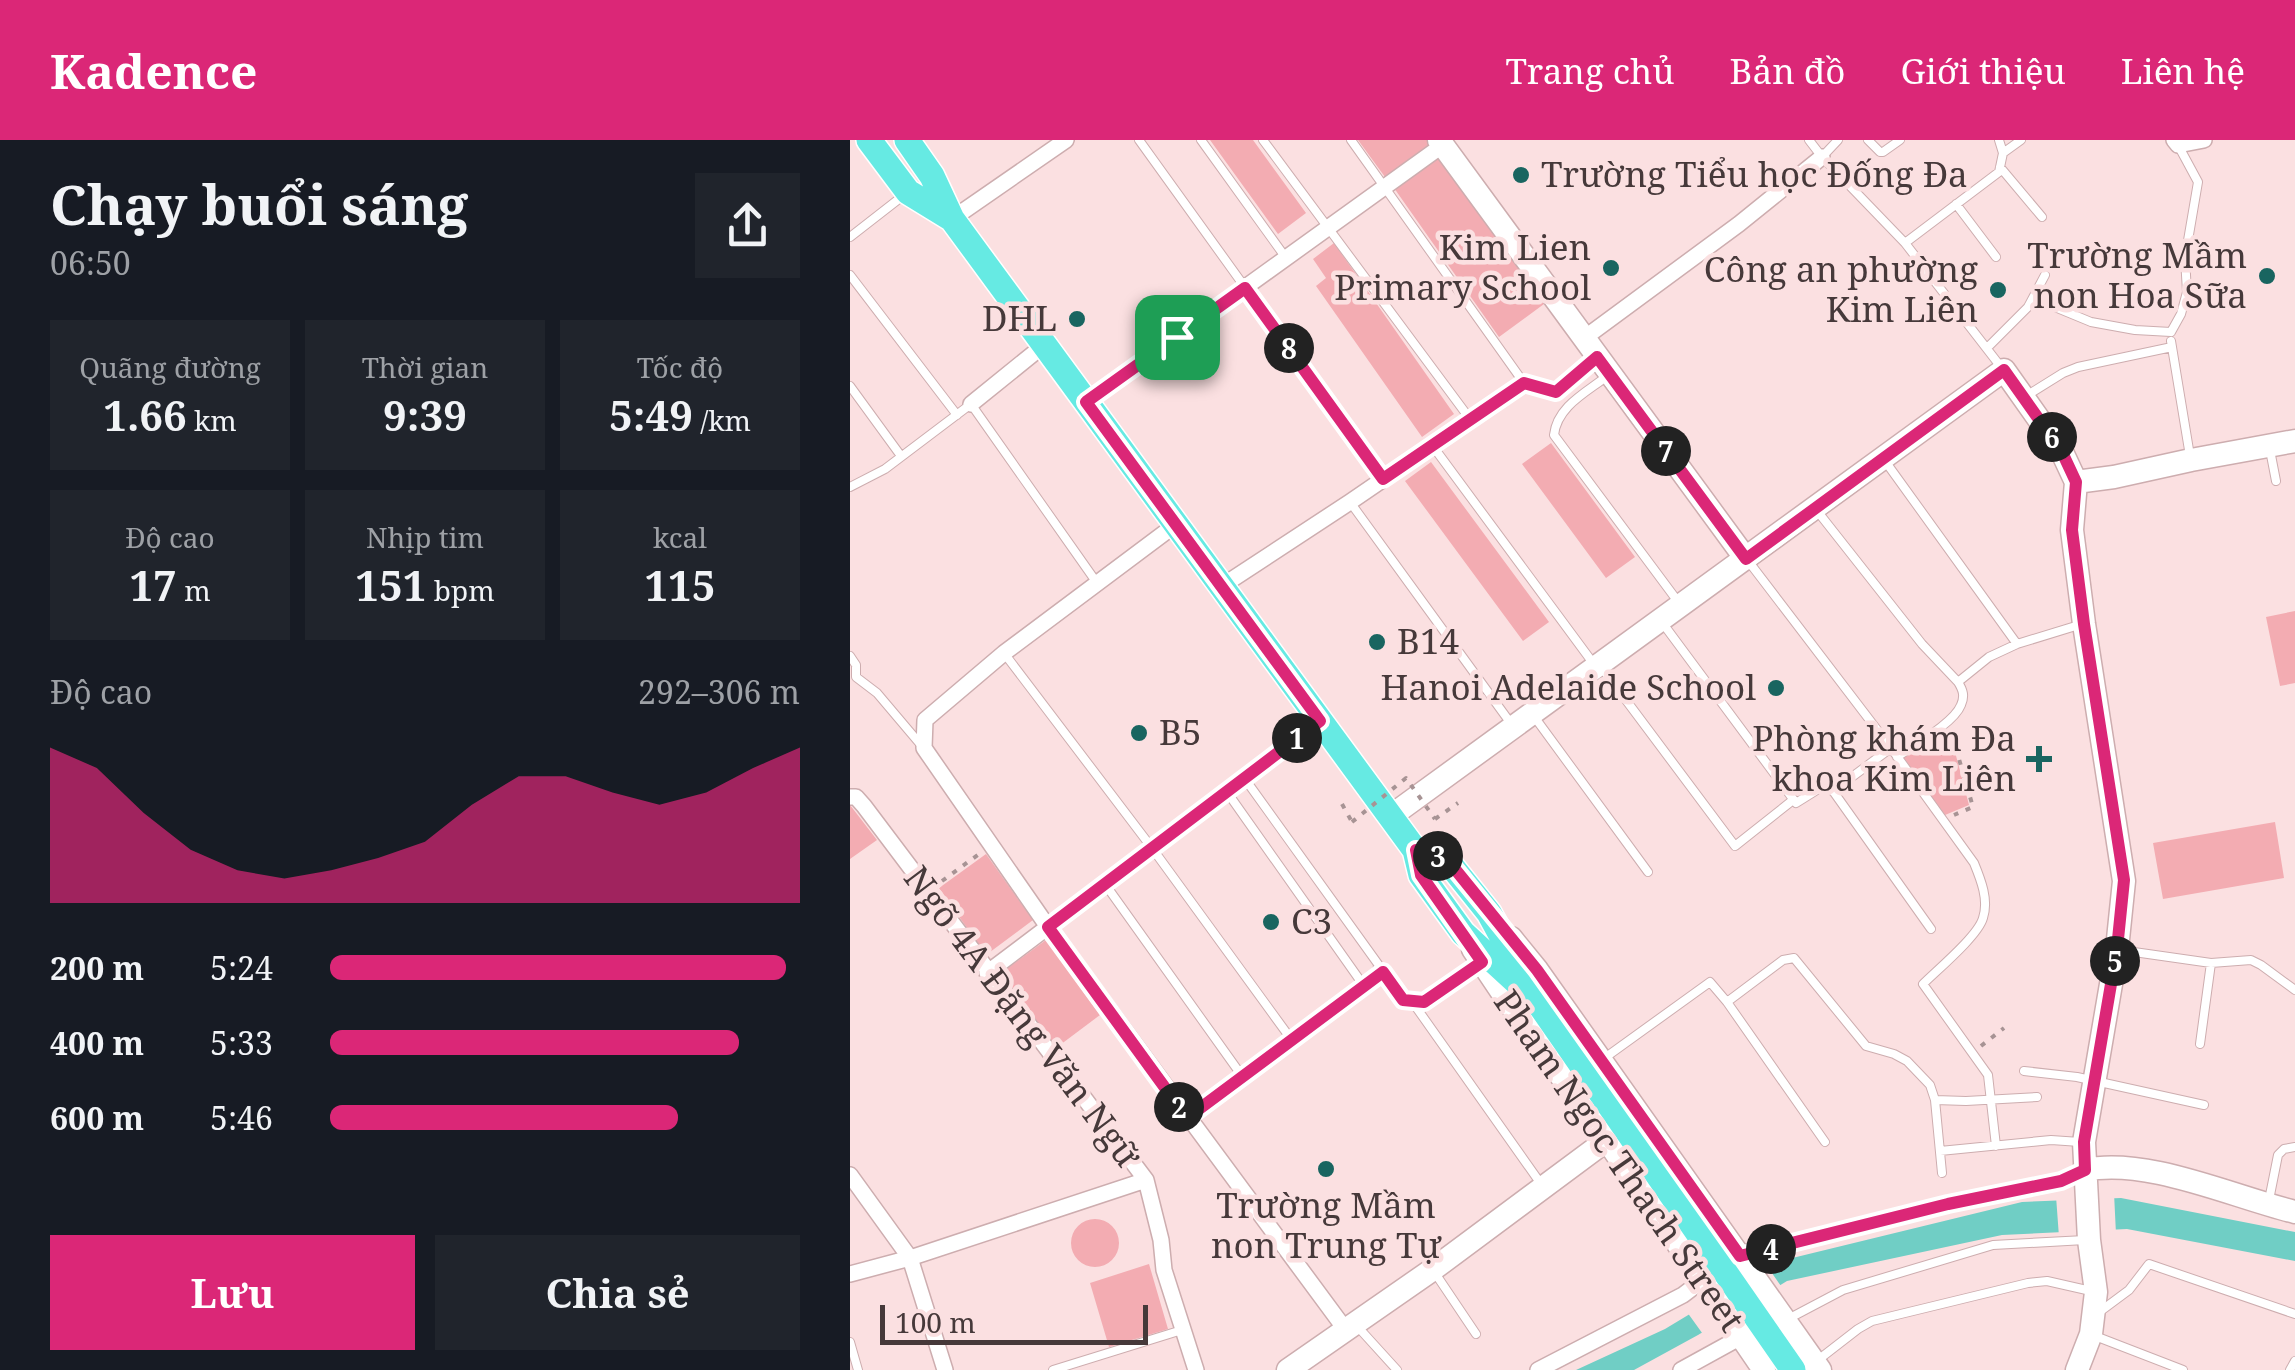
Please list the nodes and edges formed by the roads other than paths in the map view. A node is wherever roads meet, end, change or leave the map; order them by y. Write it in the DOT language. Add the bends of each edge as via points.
graph roads {
  1 [pos="869,140"];
  2 [pos="907,140"];
  3 [pos="1066,140"];
  4 [pos="1139,140"];
  5 [pos="1201,140"];
  6 [pos="1263,140"];
  7 [pos="1351,140"];
  8 [pos="1809,140"];
  9 [pos="1838,140"];
  10 [pos="1868,140"];
  11 [pos="1900,140"];
  12 [pos="1999,140"];
  13 [pos="2021,140"];
  14 [pos="2204,140"];
  15 [pos="2176,142"];
  16 [pos="1441,143"];
  17 [pos="2003,152"];
  18 [pos="1822,157"];
  19 [pos="2000,168"];
  20 [pos="1385,186"];
  21 [pos="908,192"];
  22 [pos="1956,204"];
  23 [pos="2042,217"];
  24 [pos="952,220"];
  25 [pos="1329,227"];
  26 [pos="850,236"];
  27 [pos="1905,243"];
  28 [pos="1996,257"];
  29 [pos="1286,258"];
  30 [pos="850,275"];
  31 [pos="2045,275"];
  32 [pos="1245,288"];
  33 [pos="2033,298"];
  34 [pos="2171,332"];
  35 [pos="1044,346"];
  36 [pos="2172,346"];
  37 [pos="1987,348"];
  38 [pos="1596,357"];
  39 [pos="2004,370"];
  40 [pos="1524,383"];
  41 [pos="850,386"];
  42 [pos="2024,398"];
  43 [pos="1086,402"];
  44 [pos="972,404"];
  45 [pos="958,415"];
  46 [pos="1470,419"];
  47 [pos="2295,441"];
  48 [pos="1432,445"];
  49 [pos="2269,446"];
  50 [pos="902,456"];
  51 [pos="1882,458"];
  52 [pos="2191,460"];
  53 [pos="1383,479"];
  54 [pos="2276,481"];
  55 [pos="2076,482"];
  56 [pos="850,487"];
  57 [pos="1350,502"];
  58 [pos="1816,508"];
  59 [pos="1175,525"];
  60 [pos="1746,559"];
  61 [pos="1098,584"];
  62 [pos="1222,586"];
  63 [pos="1681,605"];
  64 [pos="1660,620"];
  65 [pos="2084,624"];
  66 [pos="2018,644"];
  67 [pos="1004,653"];
  68 [pos="850,656"];
  69 [pos="1597,666"];
  70 [pos="1958,682"];
  71 [pos="1523,720"];
  72 [pos="1320,721"];
  73 [pos="924,748"];
  74 [pos="1891,748"];
  75 [pos="1898,757"];
  76 [pos="1244,778"];
  77 [pos="1833,791"];
  78 [pos="1227,792"];
  79 [pos="850,797"];
  80 [pos="1793,800"];
  81 [pos="1391,816"];
  82 [pos="1152,848"];
  83 [pos="1416,850"];
  84 [pos="1648,872"];
  85 [pos="1105,884"];
  86 [pos="1489,912"];
  87 [pos="1048,927"];
  88 [pos="1931,930"];
  89 [pos="1463,934"];
  90 [pos="2117,949"];
  91 [pos="1482,962"];
  92 [pos="2211,963"];
  93 [pos="987,972"];
  94 [pos="1377,976"];
  95 [pos="1364,986"];
  96 [pos="2295,990"];
  97 [pos="1411,1000"];
  98 [pos="1538,1000"];
  99 [pos="1727,1002"];
  100 [pos="1291,1039"];
  101 [pos="2200,1044"];
  102 [pos="1602,1060"];
  103 [pos="2024,1071"];
  104 [pos="1242,1076"];
  105 [pos="2093,1081"];
  106 [pos="2037,1097"];
  107 [pos="1992,1098"];
  108 [pos="1935,1100"];
  109 [pos="2204,1105"];
  110 [pos="1187,1118"];
  111 [pos="1608,1140"];
  112 [pos="1825,1142"];
  113 [pos="2084,1142"];
  114 [pos="1996,1146"];
  115 [pos="2295,1148"];
  116 [pos="1940,1151"];
  117 [pos="1942,1173"];
  118 [pos="850,1175"];
  119 [pos="2085,1179"];
  120 [pos="1146,1180"];
  121 [pos="1544,1188"];
  122 [pos="2268,1205"];
  123 [pos="2295,1212"];
  124 [pos="2090,1240"];
  125 [pos="910,1258"];
  126 [pos="1744,1261"];
  127 [pos="1432,1270"];
  128 [pos="850,1274"];
  129 [pos="1704,1279"];
  130 [pos="2096,1292"];
  131 [pos="2295,1314"];
  132 [pos="1782,1316"];
  133 [pos="2092,1325"];
  134 [pos="1350,1326"];
  135 [pos="1182,1330"];
  136 [pos="1476,1334"];
  137 [pos="1741,1337"];
  138 [pos="850,1342"];
  139 [pos="2295,1361"];
  140 [pos="1810,1368"];
  141 [pos="858,1370"];
  142 [pos="945,1370"];
  143 [pos="1053,1370"];
  144 [pos="1196,1370"];
  145 [pos="1288,1370"];
  146 [pos="1397,1370"];
  147 [pos="1538,1370"];
  148 [pos="1681,1370"];
  149 [pos="1764,1370"];
  150 [pos="2077,1370"];
  151 [pos="2183,1370"];
  152 [pos="2290,1370"];
  1 -- 21 [label="main road, Pham Ngoc Thach Street"];
  2 -- 24 [label="main road"];
  3 -- 24 [label="street"];
  4 -- 32 [label="lane"];
  5 -- 29 [label="lane"];
  6 -- 25 [label="lane"];
  7 -- 20 [label="lane"];
  8 -- 18 [label="lane"];
  9 -- 18 [label="lane"];
  10 -- 11 [label="lane" via="1880,152"];
  12 -- 17 [label="lane"];
  13 -- 17 [label="lane"];
  14 -- 15 [label="street"];
  15 -- 34 [label="lane" via="2198,182 2184,258 2187,292"];
  16 -- 20 [label="street"];
  16 -- 38 [label="street"];
  17 -- 19 [label="lane"];
  18 -- 27 [label="lane"];
  18 -- 38 [label="street"];
  19 -- 22 [label="lane"];
  19 -- 23 [label="lane"];
  20 -- 25 [label="street"];
  20 -- 40 [label="lane"];
  21 -- 24 [label="main road, Pham Ngoc Thach Street"];
  21 -- 26 [label="lane"];
  22 -- 27 [label="lane"];
  22 -- 28 [label="lane"];
  24 -- 35 [label="main road, Pham Ngoc Thach Street"];
  25 -- 29 [label="street"];
  25 -- 46 [label="lane"];
  27 -- 37 [label="lane"];
  29 -- 32 [label="street"];
  30 -- 45 [label="lane"];
  31 -- 33 [label="lane"];
  32 -- 43 [label="street"];
  32 -- 53 [label="lane"];
  33 -- 34 [label="lane" via="2092,322"];
  33 -- 37 [label="lane"];
  34 -- 36 [label="lane"];
  35 -- 43 [label="main road, Pham Ngoc Thach Street"];
  35 -- 44 [label="street"];
  36 -- 42 [label="lane" via="2078,367"];
  36 -- 52 [label="lane"];
  37 -- 39 [label="lane"];
  38 -- 40 [label="street" via="1556,392"];
  38 -- 60 [label="street"];
  38 -- 63 [label="lane" via="1560,412 1554,435"];
  39 -- 42 [label="street"];
  39 -- 51 [label="street"];
  40 -- 46 [label="street"];
  41 -- 50 [label="lane"];
  42 -- 55 [label="street"];
  43 -- 59 [label="main road, Pham Ngoc Thach Street"];
  44 -- 45 [label="lane"];
  44 -- 61 [label="lane"];
  45 -- 50 [label="lane"];
  46 -- 48 [label="street"];
  47 -- 49 [label="street"];
  48 -- 53 [label="street"];
  48 -- 69 [label="lane"];
  49 -- 52 [label="street"];
  49 -- 54 [label="lane"];
  50 -- 56 [label="lane"];
  51 -- 58 [label="street"];
  51 -- 66 [label="lane"];
  52 -- 55 [label="street"];
  53 -- 57 [label="street"];
  55 -- 65 [label="street" via="2072,530"];
  57 -- 62 [label="street"];
  57 -- 71 [label="lane"];
  58 -- 60 [label="street"];
  58 -- 70 [label="lane"];
  59 -- 61 [label="street"];
  59 -- 62 [label="main road, Pham Ngoc Thach Street"];
  60 -- 63 [label="street"];
  60 -- 74 [label="lane"];
  61 -- 67 [label="street"];
  62 -- 72 [label="main road, Pham Ngoc Thach Street"];
  63 -- 64 [label="street"];
  64 -- 69 [label="street"];
  64 -- 80 [label="lane"];
  65 -- 66 [label="lane"];
  65 -- 90 [label="street" via="2124,880"];
  66 -- 70 [label="lane" via="1988,657"];
  67 -- 73 [label="street" via="925,720"];
  67 -- 82 [label="lane"];
  68 -- 73 [label="lane" via="856,677"];
  69 -- 71 [label="street"];
  69 -- 80 [label="lane" via="1735,846"];
  70 -- 75 [label="lane" via="1964,692 1960,709"];
  71 -- 81 [label="street"];
  71 -- 84 [label="lane"];
  72 -- 76 [label="street"];
  72 -- 81 [label="main road, Pham Ngoc Thach Street"];
  73 -- 87 [label="street"];
  74 -- 75 [label="lane"];
  74 -- 77 [label="lane"];
  75 -- 107 [label="lane" via="1983,885 1984,918 1923,984 1988,1075"];
  76 -- 78 [label="street"];
  76 -- 94 [label="lane" via="1378,964"];
  77 -- 80 [label="lane" via="1820,788"];
  77 -- 88 [label="lane"];
  78 -- 82 [label="street"];
  78 -- 95 [label="lane"];
  79 -- 93 [label="street, Ngõ 4A Đặng Văn Ngữ" via="864,806"];
  81 -- 83 [label="main road, Pham Ngoc Thach Street"];
  82 -- 85 [label="street"];
  82 -- 100 [label="lane"];
  83 -- 86 [label="main road, Pham Ngoc Thach Street" via="1446,858"];
  83 -- 89 [label="main road, Pham Ngoc Thach Street" via="1421,875"];
  85 -- 87 [label="street"];
  85 -- 104 [label="lane"];
  86 -- 98 [label="main road"];
  86 -- 102 [label="street, Pham Ngoc Thach Street"];
  87 -- 93 [label="street"];
  87 -- 110 [label="street"];
  89 -- 91 [label="street, Pham Ngoc Thach Street"];
  89 -- 98 [label="main road"];
  90 -- 92 [label="lane"];
  90 -- 105 [label="street"];
  91 -- 97 [label="lane" via="1424,1002"];
  91 -- 111 [label="street, Pham Ngoc Thach Street"];
  92 -- 96 [label="lane" via="2251,960"];
  92 -- 101 [label="lane"];
  93 -- 120 [label="street, Ngõ 4A Đặng Văn Ngữ"];
  94 -- 95 [label="lane"];
  94 -- 97 [label="lane" via="1383,972 1403,1000"];
  95 -- 100 [label="lane"];
  97 -- 121 [label="lane"];
  98 -- 140 [label="main road"];
  99 -- 102 [label="lane" via="1710,982"];
  99 -- 108 [label="lane" via="1794,958 1866,1046 1907,1060"];
  99 -- 112 [label="lane"];
  100 -- 104 [label="lane"];
  102 -- 126 [label="street, Pham Ngoc Thach Street"];
  103 -- 105 [label="lane"];
  104 -- 110 [label="lane"];
  105 -- 109 [label="lane"];
  105 -- 113 [label="street"];
  106 -- 107 [label="lane"];
  107 -- 108 [label="lane"];
  107 -- 114 [label="lane"];
  108 -- 116 [label="lane"];
  110 -- 134 [label="street"];
  111 -- 121 [label="street"];
  111 -- 129 [label="street, Pham Ngoc Thach Street"];
  113 -- 114 [label="lane"];
  113 -- 119 [label="street"];
  114 -- 116 [label="lane"];
  115 -- 122 [label="lane" via="2278,1154"];
  116 -- 117 [label="lane"];
  118 -- 125 [label="street"];
  119 -- 122 [label="street" via="2106,1165 2142,1170"];
  119 -- 124 [label="street"];
  119 -- 126 [label="street" via="1948,1204"];
  120 -- 125 [label="street"];
  120 -- 135 [label="street, Ngõ 4A Đặng Văn Ngữ"];
  121 -- 127 [label="street"];
  122 -- 123 [label="street"];
  124 -- 130 [label="street"];
  124 -- 132 [label="lane" via="1994,1245 1843,1290"];
  125 -- 128 [label="street"];
  125 -- 142 [label="street"];
  126 -- 132 [label="street, Pham Ngoc Thach Street"];
  127 -- 134 [label="street"];
  127 -- 136 [label="lane"];
  129 -- 137 [label="street, Pham Ngoc Thach Street"];
  129 -- 147 [label="street"];
  130 -- 133 [label="street"];
  130 -- 140 [label="lane" via="2028,1283 1872,1321"];
  131 -- 133 [label="lane" via="2149,1264"];
  132 -- 140 [label="street, Pham Ngoc Thach Street"];
  133 -- 150 [label="street"];
  133 -- 151 [label="lane"];
  134 -- 145 [label="street"];
  134 -- 146 [label="lane"];
  135 -- 143 [label="lane"];
  135 -- 144 [label="street, Ngõ 4A Đặng Văn Ngữ"];
  137 -- 148 [label="street"];
  137 -- 149 [label="street, Pham Ngoc Thach Street"];
  138 -- 141 [label="lane"];
  139 -- 152 [label="lane"];
}
